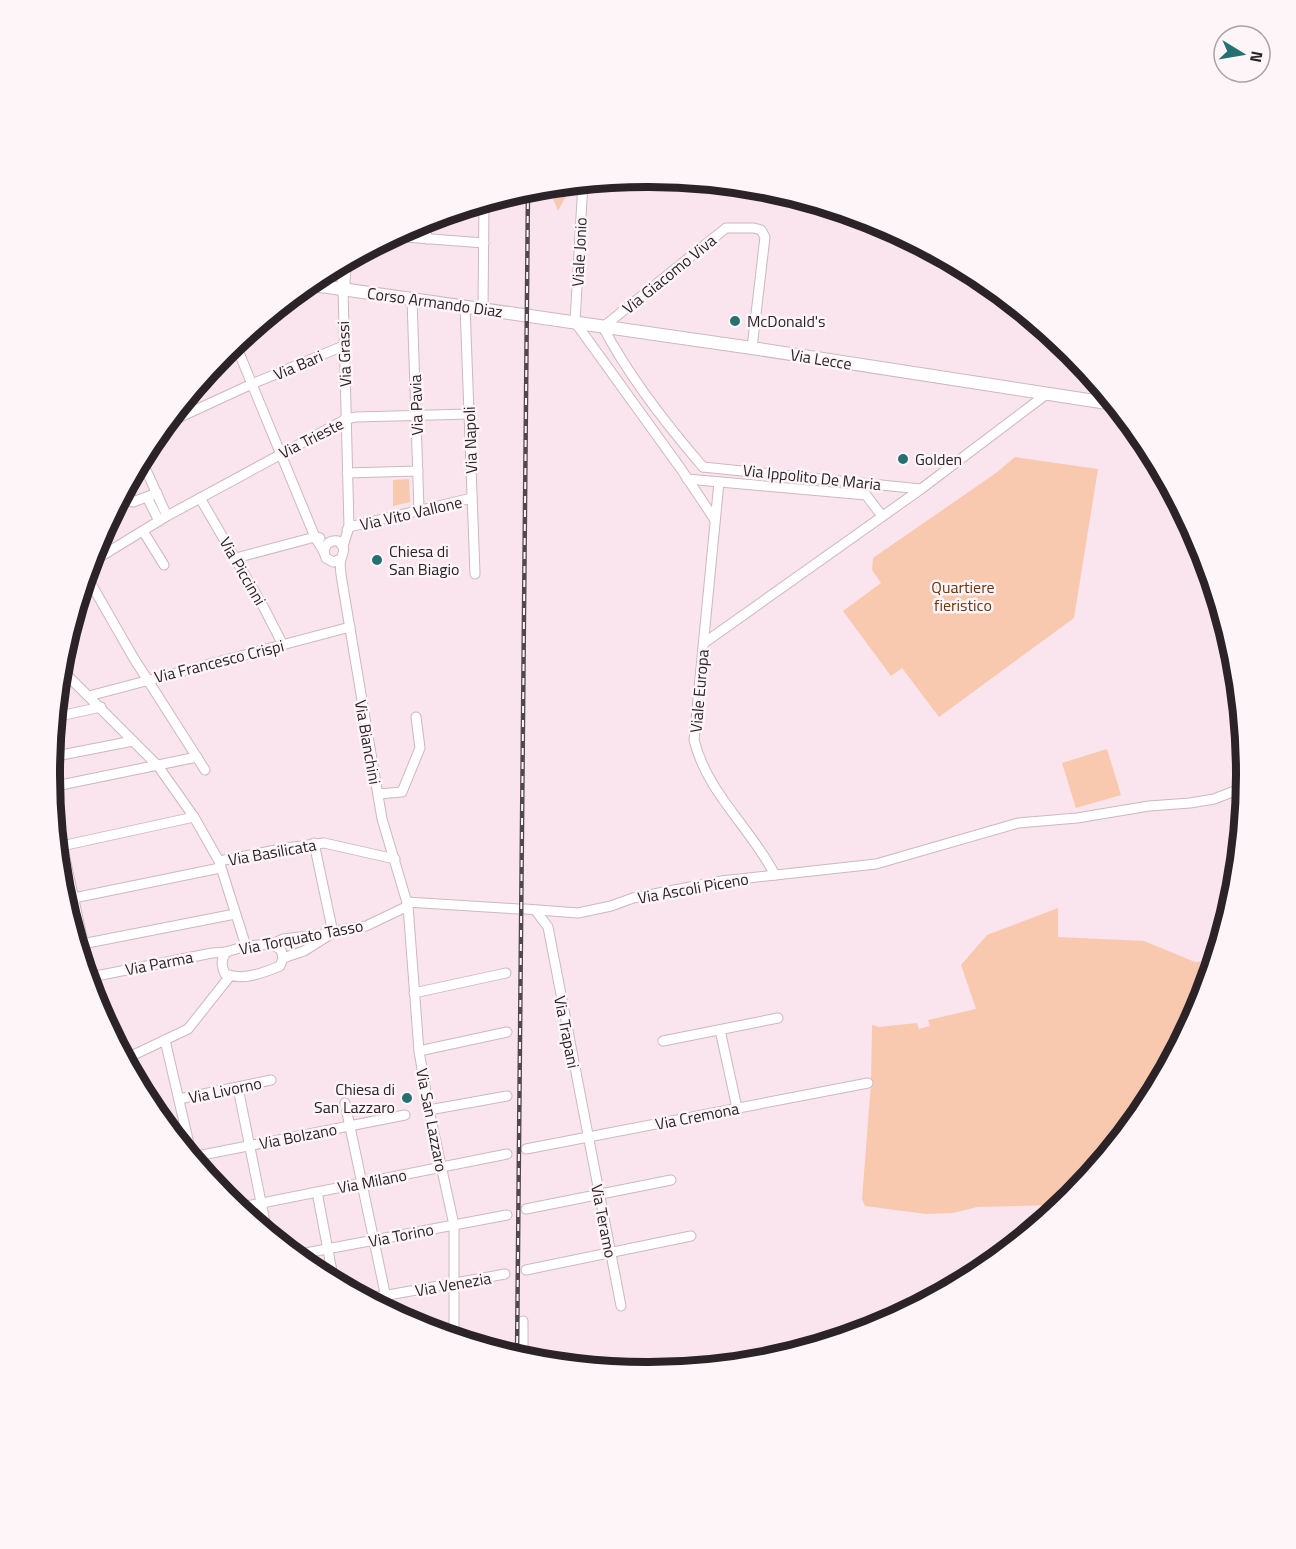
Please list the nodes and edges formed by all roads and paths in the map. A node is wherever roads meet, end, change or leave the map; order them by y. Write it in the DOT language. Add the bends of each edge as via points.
graph roads {
  1 [pos="582,191"];
  2 [pos="484,211"];
  3 [pos="425,230"];
  4 [pos="409,237"];
  5 [pos="426,239"];
  6 [pos="484,243"];
  7 [pos="344,271"];
  8 [pos="321,286"];
  9 [pos="343,289"];
  10 [pos="412,299"];
  11 [pos="465,306"];
  12 [pos="483,309"];
  13 [pos="526,315"];
  14 [pos="575,322"];
  15 [pos="603,327"];
  16 [pos="343,346"];
  17 [pos="752,348"];
  18 [pos="615,349"];
  19 [pos="239,352"];
  20 [pos="601,359"];
  21 [pos="252,384"];
  22 [pos="1048,393"];
  23 [pos="1102,402"];
  24 [pos="470,414"];
  25 [pos="183,416"];
  26 [pos="417,416"];
  27 [pos="346,419"];
  28 [pos="281,453"];
  29 [pos="703,467"];
  30 [pos="146,469"];
  31 [pos="418,471"];
  32 [pos="347,473"];
  33 [pos="687,479"];
  34 [pos="719,482"];
  35 [pos="868,483"];
  36 [pos="921,489"];
  37 [pos="157,493"];
  38 [pos="866,495"];
  39 [pos="130,497"];
  40 [pos="147,497"];
  41 [pos="200,498"];
  42 [pos="472,498"];
  43 [pos="419,510"];
  44 [pos="882,516"];
  45 [pos="163,519"];
  46 [pos="715,520"];
  47 [pos="349,527"];
  48 [pos="144,531"];
  49 [pos="315,537"];
  50 [pos="332,541"];
  51 [pos="344,546"];
  52 [pos="324,552"];
  53 [pos="102,556"];
  54 [pos="236,558"];
  55 [pos="341,559"];
  56 [pos="329,561"];
  57 [pos="164,565"];
  58 [pos="475,574"];
  59 [pos="342,580"];
  60 [pos="91,584"];
  61 [pos="350,627"];
  62 [pos="704,643"];
  63 [pos="283,645"];
  64 [pos="68,676"];
  65 [pos="147,680"];
  66 [pos="89,696"];
  67 [pos="100,707"];
  68 [pos="63,715"];
  69 [pos="416,717"];
  70 [pos="133,741"];
  71 [pos="60,755"];
  72 [pos="197,757"];
  73 [pos="158,766"];
  74 [pos="205,770"];
  75 [pos="60,785"];
  76 [pos="1236,791"];
  77 [pos="378,794"];
  78 [pos="194,817"];
  79 [pos="314,843"];
  80 [pos="64,846"];
  81 [pos="395,859"];
  82 [pos="220,865"];
  83 [pos="775,874"];
  84 [pos="70,884"];
  85 [pos="74,898"];
  86 [pos="407,904"];
  87 [pos="75,908"];
  88 [pos="522,909"];
  89 [pos="537,911"];
  90 [pos="563,913"];
  91 [pos="235,914"];
  92 [pos="548,927"];
  93 [pos="333,933"];
  94 [pos="85,944"];
  95 [pos="272,944"];
  96 [pos="246,946"];
  97 [pos="226,952"];
  98 [pos="283,958"];
  99 [pos="506,973"];
  100 [pos="96,976"];
  101 [pos="230,976"];
  102 [pos="414,993"];
  103 [pos="778,1018"];
  104 [pos="720,1030"];
  105 [pos="507,1032"];
  106 [pos="165,1040"];
  107 [pos="663,1041"];
  108 [pos="419,1051"];
  109 [pos="132,1056"];
  110 [pos="271,1080"];
  111 [pos="868,1083"];
  112 [pos="238,1088"];
  113 [pos="507,1096"];
  114 [pos="179,1099"];
  115 [pos="345,1103"];
  116 [pos="737,1108"];
  117 [pos="429,1110"];
  118 [pos="405,1114"];
  119 [pos="350,1126"];
  120 [pos="587,1136"];
  121 [pos="188,1140"];
  122 [pos="249,1145"];
  123 [pos="526,1149"];
  124 [pos="507,1154"];
  125 [pos="201,1155"];
  126 [pos="442,1167"];
  127 [pos="671,1180"];
  128 [pos="363,1183"];
  129 [pos="317,1192"];
  130 [pos="598,1193"];
  131 [pos="261,1203"];
  132 [pos="248,1206"];
  133 [pos="526,1209"];
  134 [pos="507,1215"];
  135 [pos="265,1221"];
  136 [pos="454,1225"];
  137 [pos="691,1236"];
  138 [pos="374,1240"];
  139 [pos="327,1249"];
  140 [pos="611,1251"];
  141 [pos="307,1253"];
  142 [pos="331,1270"];
  143 [pos="526,1270"];
  144 [pos="505,1275"];
  145 [pos="455,1284"];
  146 [pos="386,1295"];
  147 [pos="378,1297"];
  148 [pos="387,1302"];
  149 [pos="621,1306"];
  150 [pos="523,1321"];
  151 [pos="454,1329"];
  152 [pos="523,1349"];
  1 -- 14 [label="street, Viale Jonio"];
  2 -- 6 [label="street"];
  3 -- 5 [label="street"];
  4 -- 5 [label="street"];
  5 -- 6 [label="street"];
  6 -- 12 [label="street"];
  7 -- 9 [label="main road"];
  8 -- 9 [label="main road, Corso Armando Diaz"];
  9 -- 10 [label="main road, Corso Armando Diaz"];
  9 -- 16 [label="street, Via Grassi"];
  10 -- 11 [label="main road, Corso Armando Diaz"];
  10 -- 26 [label="street, Via Pavia"];
  11 -- 12 [label="main road, Corso Armando Diaz"];
  11 -- 24 [label="street, Via Napoli"];
  12 -- 13 [label="main road, Corso Armando Diaz"];
  13 -- 14 [label="main road, Via Lecce"];
  14 -- 15 [label="main road, Via Lecce"];
  14 -- 20 [label="street"];
  15 -- 17 [label="main road, Via Lecce"];
  15 -- 17 [label="street, Via Giacomo Viva" via="726,228 754,228 765,237"];
  15 -- 18 [label="street"];
  16 -- 21 [label="street, Via Bari"];
  16 -- 27 [label="street, Via Grassi"];
  17 -- 22 [label="main road, Via Lecce"];
  18 -- 20 [label="street"];
  18 -- 29 [label="street"];
  19 -- 21 [label="street"];
  20 -- 33 [label="street"];
  21 -- 25 [label="street, Via Bari"];
  21 -- 28 [label="street"];
  22 -- 23 [label="main road, Via Lecce"];
  22 -- 36 [label="street, Via Ippolito De Maria"];
  24 -- 26 [label="street, Via Trieste"];
  24 -- 42 [label="street, Via Napoli"];
  26 -- 27 [label="street, Via Trieste"];
  26 -- 31 [label="street, Via Pavia"];
  27 -- 28 [label="street, Via Trieste"];
  27 -- 32 [label="street, Via Grassi"];
  28 -- 41 [label="street, Via Trieste"];
  28 -- 49 [label="street"];
  29 -- 33 [label="street"];
  29 -- 35 [label="street, Via Ippolito De Maria"];
  30 -- 37 [label="street"];
  31 -- 32 [label="street"];
  31 -- 43 [label="street, Via Pavia"];
  32 -- 47 [label="street, Via Grassi"];
  33 -- 34 [label="street, Via Ippolito De Maria"];
  33 -- 46 [label="street"];
  34 -- 38 [label="street, Via Ippolito De Maria"];
  34 -- 46 [label="street, Viale Europa"];
  35 -- 36 [label="street, Via Ippolito De Maria"];
  35 -- 38 [label="street"];
  36 -- 44 [label="street, Via Ippolito De Maria"];
  37 -- 40 [label="street"];
  37 -- 45 [label="street"];
  38 -- 44 [label="street, Via Ippolito De Maria"];
  39 -- 40 [label="street" via="133,502"];
  40 -- 45 [label="street"];
  41 -- 45 [label="street, Via Trieste"];
  41 -- 54 [label="street, Via Piccinni"];
  42 -- 43 [label="street, Via Vito Vallone"];
  42 -- 58 [label="street, Via Napoli"];
  43 -- 47 [label="street, Via Vito Vallone"];
  44 -- 62 [label="street, Via Ippolito De Maria"];
  45 -- 48 [label="street, Via Trieste"];
  46 -- 62 [label="street, Viale Europa"];
  47 -- 50 [label="street"];
  47 -- 51 [label="street, Via Grassi"];
  48 -- 53 [label="street, Via Trieste"];
  48 -- 57 [label="street"];
  49 -- 50 [label="street"];
  49 -- 52 [label="street"];
  49 -- 54 [label="street"];
  50 -- 51 [label="street"];
  50 -- 52 [label="street"];
  51 -- 55 [label="street"];
  52 -- 56 [label="street"];
  54 -- 63 [label="street, Via Piccinni"];
  55 -- 56 [label="street"];
  55 -- 59 [label="street, Via Bianchini"];
  56 -- 59 [label="street"];
  59 -- 61 [label="street, Via Bianchini"];
  60 -- 65 [label="street"];
  61 -- 63 [label="street, Via Francesco Crispi"];
  61 -- 77 [label="street, Via Bianchini"];
  62 -- 83 [label="street, Viale Europa" via="694,740 698,757 709,780"];
  63 -- 65 [label="street, Via Francesco Crispi"];
  64 -- 66 [label="street"];
  65 -- 66 [label="street, Via Francesco Crispi"];
  65 -- 72 [label="street"];
  66 -- 67 [label="street"];
  67 -- 68 [label="street"];
  67 -- 70 [label="street"];
  69 -- 77 [label="street" via="420,748 402,792"];
  70 -- 71 [label="street"];
  70 -- 73 [label="street"];
  72 -- 73 [label="street"];
  72 -- 74 [label="street"];
  73 -- 75 [label="street"];
  73 -- 78 [label="street"];
  76 -- 83 [label="street, Via Ascoli Piceno" via="1190,803 1018,824 876,864"];
  77 -- 81 [label="street, Via Bianchini"];
  78 -- 80 [label="street"];
  78 -- 82 [label="street"];
  79 -- 81 [label="street, Via Basilicata"];
  79 -- 82 [label="street, Via Basilicata"];
  79 -- 93 [label="street"];
  81 -- 86 [label="street, Via Bianchini"];
  82 -- 85 [label="street, Via Basilicata"];
  82 -- 91 [label="street"];
  83 -- 90 [label="street, Via Ascoli Piceno"];
  84 -- 85 [label="street"];
  85 -- 87 [label="street"];
  86 -- 88 [label="street, Via Torquato Tasso"];
  86 -- 93 [label="street, Via Torquato Tasso" via="366,926"];
  86 -- 102 [label="street, Via San Lazzaro"];
  88 -- 89 [label="street, Via Ascoli Piceno"];
  89 -- 90 [label="street, Via Ascoli Piceno"];
  89 -- 92 [label="street, Via Trapani"];
  90 -- 92 [label="street"];
  91 -- 94 [label="street"];
  91 -- 96 [label="street"];
  92 -- 120 [label="street, Via Trapani"];
  93 -- 95 [label="street, Via Torquato Tasso"];
  93 -- 98 [label="street" via="304,951"];
  95 -- 96 [label="street, Via Torquato Tasso"];
  95 -- 98 [label="street" via="281,950"];
  96 -- 97 [label="street, Via Torquato Tasso"];
  97 -- 100 [label="street, Via Parma"];
  97 -- 101 [label="street" via="222,967"];
  98 -- 101 [label="street" via="280,966 266,972 241,978"];
  99 -- 102 [label="street"];
  101 -- 106 [label="street" via="188,1029"];
  102 -- 108 [label="street, Via San Lazzaro"];
  103 -- 104 [label="street"];
  104 -- 107 [label="street"];
  104 -- 116 [label="street"];
  105 -- 108 [label="street"];
  106 -- 109 [label="street"];
  106 -- 114 [label="street"];
  108 -- 117 [label="street, Via San Lazzaro"];
  110 -- 112 [label="street, Via Livorno"];
  111 -- 116 [label="street, Via Cremona"];
  112 -- 114 [label="street, Via Livorno"];
  112 -- 122 [label="street"];
  113 -- 117 [label="street"];
  114 -- 121 [label="street"];
  115 -- 119 [label="street"];
  116 -- 120 [label="street, Via Cremona"];
  117 -- 126 [label="street, Via San Lazzaro"];
  118 -- 119 [label="street, Via Bolzano"];
  119 -- 122 [label="street, Via Bolzano"];
  119 -- 128 [label="street"];
  120 -- 123 [label="street, Via Cremona"];
  120 -- 130 [label="street, Via Teramo"];
  122 -- 125 [label="street, Via Bolzano"];
  122 -- 131 [label="street"];
  124 -- 126 [label="street, Via Milano"];
  126 -- 128 [label="street, Via Milano"];
  126 -- 136 [label="street, Via San Lazzaro"];
  127 -- 130 [label="street"];
  128 -- 129 [label="street, Via Milano"];
  128 -- 138 [label="street"];
  129 -- 131 [label="street, Via Milano"];
  129 -- 139 [label="street"];
  130 -- 133 [label="street"];
  130 -- 140 [label="street, Via Teramo"];
  131 -- 132 [label="street, Via Milano"];
  131 -- 135 [label="street"];
  134 -- 136 [label="street, Via Torino"];
  136 -- 138 [label="street, Via Torino"];
  136 -- 145 [label="street, Via San Lazzaro"];
  137 -- 140 [label="street"];
  138 -- 139 [label="street, Via Torino"];
  138 -- 146 [label="street"];
  139 -- 141 [label="street, Via Torino"];
  139 -- 142 [label="street"];
  140 -- 143 [label="street"];
  140 -- 149 [label="street, Via Teramo"];
  144 -- 145 [label="street, Via Venezia"];
  145 -- 146 [label="street, Via Venezia"];
  145 -- 151 [label="street, Via San Lazzaro"];
  146 -- 147 [label="street, Via Venezia"];
  146 -- 148 [label="street"];
  150 -- 152 [label="street"];
}
